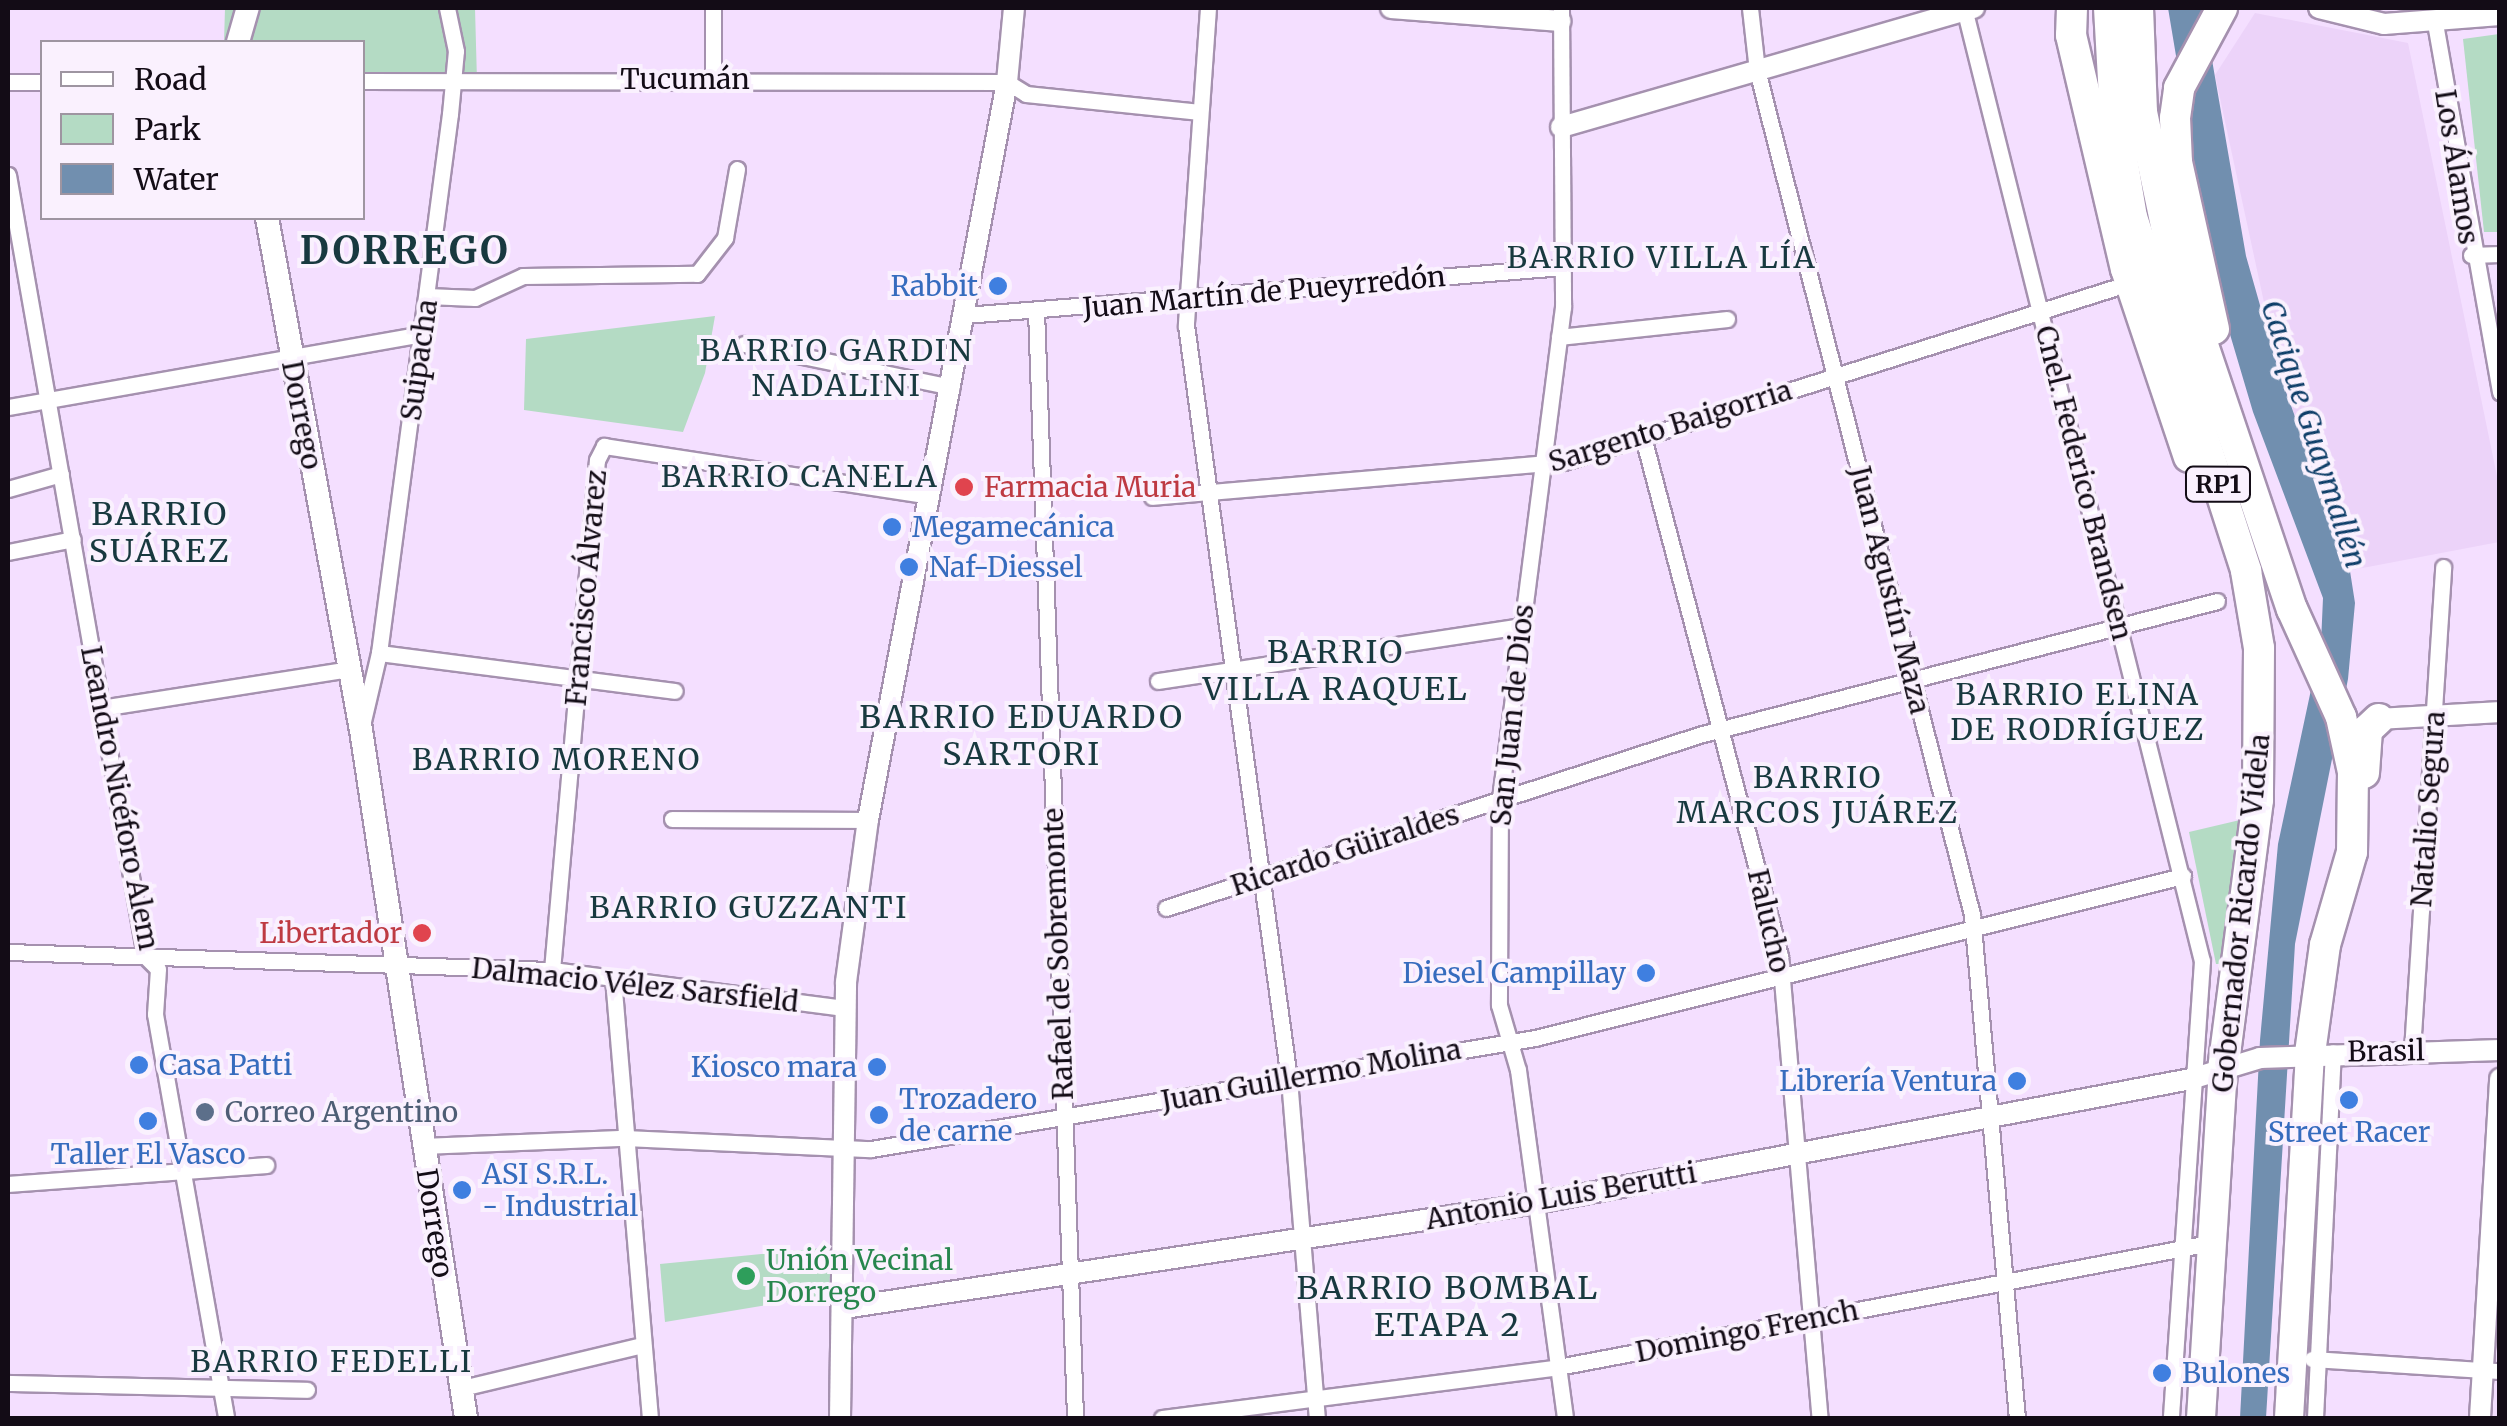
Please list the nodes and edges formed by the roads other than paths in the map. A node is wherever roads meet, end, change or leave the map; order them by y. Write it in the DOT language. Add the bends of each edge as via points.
graph roads {
  1 [pos="248,8"];
  2 [pos="447,8"];
  3 [pos="713,8"];
  4 [pos="1014,8"];
  5 [pos="1208,8"];
  6 [pos="1391,8"];
  7 [pos="1750,8"];
  8 [pos="1967,8"];
  9 [pos="2072,8"];
  10 [pos="2109,8"];
  11 [pos="2138,8"];
  12 [pos="2222,8"];
  13 [pos="2319,8"];
  14 [pos="2490,13"];
  15 [pos="1561,14"];
  16 [pos="2427,15"];
  17 [pos="239,40"];
  18 [pos="1757,70"];
  19 [pos="713,79"];
  20 [pos="365,81"];
  21 [pos="454,81"];
  22 [pos="8,82"];
  23 [pos="40,82"];
  24 [pos="1007,82"];
  25 [pos="1200,112"];
  26 [pos="2128,114"];
  27 [pos="1561,127"];
  28 [pos="737,169"];
  29 [pos="8,175"];
  30 [pos="267,220"];
  31 [pos="2500,254"];
  32 [pos="2472,255"];
  33 [pos="1563,267"];
  34 [pos="2114,288"];
  35 [pos="427,296"];
  36 [pos="1184,299"];
  37 [pos="1036,310"];
  38 [pos="2040,312"];
  39 [pos="966,316"];
  40 [pos="1727,319"];
  41 [pos="422,334"];
  42 [pos="1560,337"];
  43 [pos="744,344"];
  44 [pos="291,356"];
  45 [pos="1836,376"];
  46 [pos="952,387"];
  47 [pos="2500,392"];
  48 [pos="48,400"];
  49 [pos="8,407"];
  50 [pos="1644,437"];
  51 [pos="1542,466"];
  52 [pos="61,474"];
  53 [pos="2250,488"];
  54 [pos="8,489"];
  55 [pos="1208,492"];
  56 [pos="930,496"];
  57 [pos="1152,497"];
  58 [pos="73,539"];
  59 [pos="8,552"];
  60 [pos="2442,567"];
  61 [pos="2217,602"];
  62 [pos="2255,613"];
  63 [pos="1520,626"];
  64 [pos="2120,626"];
  65 [pos="379,653"];
  66 [pos="349,668"];
  67 [pos="1232,670"];
  68 [pos="577,678"];
  69 [pos="1913,679"];
  70 [pos="1158,681"];
  71 [pos="675,690"];
  72 [pos="101,708"];
  73 [pos="2500,712"];
  74 [pos="2433,716"];
  75 [pos="2379,719"];
  76 [pos="1720,729"];
  77 [pos="362,730"];
  78 [pos="1500,800"];
  79 [pos="672,818"];
  80 [pos="868,820"];
  81 [pos="2356,825"];
  82 [pos="1260,876"];
  83 [pos="2183,876"];
  84 [pos="1166,908"];
  85 [pos="1974,928"];
  86 [pos="8,952"];
  87 [pos="145,956"];
  88 [pos="395,965"];
  89 [pos="552,970"];
  90 [pos="613,978"];
  91 [pos="1784,978"];
  92 [pos="844,1008"];
  93 [pos="1511,1042"];
  94 [pos="2412,1050"];
  95 [pos="2500,1050"];
  96 [pos="2292,1055"];
  97 [pos="2223,1069"];
  98 [pos="2191,1078"];
  99 [pos="1289,1079"];
  100 [pos="2500,1079"];
  101 [pos="1064,1118"];
  102 [pos="1990,1118"];
  103 [pos="626,1138"];
  104 [pos="422,1146"];
  105 [pos="848,1146"];
  106 [pos="1797,1156"];
  107 [pos="266,1165"];
  108 [pos="184,1174"];
  109 [pos="8,1184"];
  110 [pos="1536,1203"];
  111 [pos="1303,1238"];
  112 [pos="2210,1242"];
  113 [pos="2180,1249"];
  114 [pos="1070,1275"];
  115 [pos="2003,1283"];
  116 [pos="844,1308"];
  117 [pos="1810,1320"];
  118 [pos="644,1344"];
  119 [pos="2305,1359"];
  120 [pos="1558,1367"];
  121 [pos="2491,1371"];
  122 [pos="8,1383"];
  123 [pos="220,1388"];
  124 [pos="462,1388"];
  125 [pos="307,1390"];
  126 [pos="1316,1396"];
  127 [pos="226,1418"];
  128 [pos="466,1418"];
  129 [pos="650,1418"];
  130 [pos="840,1418"];
  131 [pos="1074,1418"];
  132 [pos="1162,1418"];
  133 [pos="1317,1418"];
  134 [pos="1565,1418"];
  135 [pos="1820,1418"];
  136 [pos="2017,1418"];
  137 [pos="2171,1418"];
  138 [pos="2201,1418"];
  139 [pos="2289,1418"];
  140 [pos="2315,1418"];
  141 [pos="2480,1418"];
  1 -- 17 [label="main road"];
  2 -- 21 [label="street, Suipacha"];
  3 -- 19 [label="street"];
  4 -- 24 [label="street"];
  5 -- 25 [label="street"];
  6 -- 15 [label="street"];
  7 -- 18 [label="street, Juan Agustín Maza"];
  8 -- 18 [label="street"];
  8 -- 38 [label="street, Cnel. Federico Brandsen"];
  9 -- 62 [label="highway" via="2070,35 2136,304 2177,427"];
  10 -- 26 [label="highway, Gobernador Ricardo Videla / RP1"];
  11 -- 26 [label="highway, Gobernador Ricardo Videla / RP1"];
  12 -- 53 [label="highway" via="2179,88 2177,162"];
  13 -- 16 [label="street" via="2368,22"];
  14 -- 16 [label="street"];
  15 -- 27 [label="street, San Juan de Dios"];
  16 -- 32 [label="street, Los Álamos"];
  18 -- 27 [label="street"];
  18 -- 45 [label="street, Juan Agustín Maza"];
  19 -- 21 [label="street, Tucumán"];
  19 -- 24 [label="street, Tucumán"];
  20 -- 21 [label="street, Tucumán"];
  21 -- 35 [label="street, Suipacha"];
  22 -- 23 [label="street"];
  24 -- 25 [label="street, Tucumán" via="1026,94"];
  24 -- 39 [label="street"];
  25 -- 36 [label="street"];
  26 -- 53 [label="highway, Gobernador Ricardo Videla / RP1"];
  26 -- 62 [label="highway, Gobernador Ricardo Videla / RP1" via="2136,232"];
  27 -- 33 [label="street, San Juan de Dios"];
  28 -- 35 [label="street" via="724,238 697,274 523,276 475,298"];
  29 -- 48 [label="street, Leandro Nicéforo Alem"];
  30 -- 44 [label="main road, Dorrego"];
  31 -- 32 [label="street"];
  32 -- 47 [label="street, Los Álamos"];
  33 -- 36 [label="street, Juan Martín de Pueyrredón"];
  33 -- 42 [label="street, San Juan de Dios"];
  34 -- 38 [label="street, Sargento Baigorria"];
  35 -- 41 [label="street, Suipacha"];
  36 -- 37 [label="street, Juan Martín de Pueyrredón"];
  36 -- 55 [label="street"];
  37 -- 39 [label="street, Juan Martín de Pueyrredón"];
  37 -- 101 [label="street, Rafael de Sobremonte"];
  38 -- 45 [label="street, Sargento Baigorria"];
  38 -- 64 [label="street, Cnel. Federico Brandsen"];
  39 -- 46 [label="street"];
  40 -- 42 [label="street"];
  41 -- 44 [label="street"];
  41 -- 65 [label="street, Suipacha"];
  42 -- 51 [label="street, San Juan de Dios"];
  43 -- 46 [label="street"];
  44 -- 48 [label="street"];
  44 -- 66 [label="main road, Dorrego"];
  45 -- 50 [label="street, Sargento Baigorria"];
  45 -- 69 [label="street, Juan Agustín Maza"];
  46 -- 56 [label="street"];
  48 -- 49 [label="street"];
  48 -- 52 [label="street, Leandro Nicéforo Alem"];
  50 -- 51 [label="street, Sargento Baigorria"];
  50 -- 76 [label="street, Falucho"];
  51 -- 55 [label="street, Sargento Baigorria"];
  51 -- 63 [label="street, San Juan de Dios"];
  52 -- 54 [label="street"];
  52 -- 58 [label="street, Leandro Nicéforo Alem"];
  53 -- 81 [label="highway, Gobernador Ricardo Videla / RP1" via="2342,717"];
  55 -- 57 [label="street, Sargento Baigorria"];
  55 -- 67 [label="street"];
  56 -- 68 [label="street, Francisco Álvarez" via="604,446 597,460"];
  56 -- 80 [label="street"];
  58 -- 59 [label="street"];
  58 -- 72 [label="street, Leandro Nicéforo Alem"];
  60 -- 74 [label="street, Natalio Segura"];
  61 -- 64 [label="street, Ricardo Güiraldes"];
  62 -- 97 [label="highway, Gobernador Ricardo Videla / RP1" via="2262,708 2258,800"];
  63 -- 67 [label="street"];
  63 -- 78 [label="street, San Juan de Dios"];
  64 -- 69 [label="street, Ricardo Güiraldes"];
  64 -- 83 [label="street, Cnel. Federico Brandsen"];
  65 -- 68 [label="street"];
  65 -- 77 [label="street, Dorrego"];
  66 -- 72 [label="street"];
  66 -- 77 [label="main road, Dorrego"];
  67 -- 70 [label="street"];
  67 -- 82 [label="street"];
  68 -- 71 [label="street"];
  68 -- 89 [label="street, Francisco Álvarez"];
  69 -- 76 [label="street, Ricardo Güiraldes"];
  69 -- 85 [label="street, Juan Agustín Maza"];
  72 -- 87 [label="street, Leandro Nicéforo Alem"];
  73 -- 74 [label="street"];
  74 -- 75 [label="street"];
  74 -- 94 [label="street, Natalio Segura"];
  75 -- 81 [label="highway" via="2367,730"];
  76 -- 78 [label="street, Ricardo Güiraldes"];
  76 -- 91 [label="street, Falucho"];
  77 -- 88 [label="main road, Dorrego"];
  78 -- 82 [label="street, Ricardo Güiraldes"];
  78 -- 93 [label="street, San Juan de Dios" via="1499,1005"];
  79 -- 80 [label="street"];
  80 -- 92 [label="street"];
  81 -- 96 [label="highway, Gobernador Ricardo Videla / RP1"];
  82 -- 84 [label="street, Ricardo Güiraldes"];
  82 -- 99 [label="street"];
  83 -- 85 [label="street, Juan Guillermo Molina"];
  83 -- 98 [label="street, Cnel. Federico Brandsen" via="2204,976"];
  85 -- 91 [label="street, Juan Guillermo Molina"];
  85 -- 102 [label="street, Juan Agustín Maza"];
  86 -- 87 [label="street, Dalmacio Vélez Sarsfield"];
  87 -- 88 [label="street, Dalmacio Vélez Sarsfield"];
  87 -- 108 [label="street, Leandro Nicéforo Alem" via="158,970 155,1014"];
  88 -- 89 [label="street, Dalmacio Vélez Sarsfield"];
  88 -- 104 [label="main road, Dorrego"];
  89 -- 90 [label="street, Dalmacio Vélez Sarsfield"];
  90 -- 92 [label="street, Dalmacio Vélez Sarsfield"];
  90 -- 103 [label="street"];
  91 -- 93 [label="street, Juan Guillermo Molina"];
  91 -- 106 [label="street, Falucho"];
  92 -- 105 [label="street"];
  93 -- 99 [label="street, Juan Guillermo Molina"];
  93 -- 110 [label="street, San Juan de Dios"];
  94 -- 95 [label="street, Brasil"];
  94 -- 96 [label="street, Brasil"];
  96 -- 97 [label="street, Antonio Luis Berutti"];
  96 -- 119 [label="highway, Gobernador Ricardo Videla / RP1"];
  97 -- 98 [label="street, Antonio Luis Berutti"];
  97 -- 112 [label="highway, Gobernador Ricardo Videla / RP1"];
  98 -- 102 [label="street, Antonio Luis Berutti"];
  98 -- 113 [label="street, Cnel. Federico Brandsen"];
  99 -- 101 [label="street, Juan Guillermo Molina"];
  99 -- 111 [label="street"];
  100 -- 121 [label="street"];
  101 -- 105 [label="street, Juan Guillermo Molina" via="871,1149"];
  101 -- 114 [label="street, Rafael de Sobremonte"];
  102 -- 106 [label="street, Antonio Luis Berutti"];
  102 -- 115 [label="street, Juan Agustín Maza"];
  103 -- 104 [label="street, Juan Guillermo Molina"];
  103 -- 105 [label="street, Juan Guillermo Molina"];
  103 -- 118 [label="street"];
  104 -- 124 [label="main road, Dorrego"];
  105 -- 116 [label="street"];
  106 -- 110 [label="street, Antonio Luis Berutti"];
  106 -- 117 [label="street, Falucho"];
  107 -- 108 [label="street"];
  108 -- 109 [label="street"];
  108 -- 123 [label="street, Leandro Nicéforo Alem"];
  110 -- 111 [label="street, Antonio Luis Berutti"];
  110 -- 120 [label="street, San Juan de Dios"];
  111 -- 114 [label="street, Antonio Luis Berutti"];
  111 -- 126 [label="street"];
  112 -- 113 [label="street, Domingo French"];
  112 -- 138 [label="highway, Gobernador Ricardo Videla / RP1"];
  113 -- 115 [label="street, Domingo French"];
  113 -- 137 [label="street, Cnel. Federico Brandsen"];
  114 -- 116 [label="street, Antonio Luis Berutti"];
  114 -- 131 [label="street, Rafael de Sobremonte"];
  115 -- 117 [label="street, Domingo French"];
  115 -- 136 [label="street, Juan Agustín Maza"];
  116 -- 130 [label="street"];
  117 -- 120 [label="street, Domingo French"];
  117 -- 135 [label="street, Falucho"];
  118 -- 124 [label="street"];
  118 -- 129 [label="street"];
  119 -- 121 [label="street"];
  119 -- 139 [label="highway, Gobernador Ricardo Videla / RP1"];
  119 -- 140 [label="street"];
  120 -- 126 [label="street, Domingo French"];
  120 -- 134 [label="street, San Juan de Dios"];
  121 -- 141 [label="street"];
  122 -- 123 [label="street"];
  123 -- 125 [label="street"];
  123 -- 127 [label="street, Leandro Nicéforo Alem"];
  124 -- 128 [label="main road, Dorrego"];
  126 -- 132 [label="street, Domingo French"];
  126 -- 133 [label="street"];
}
